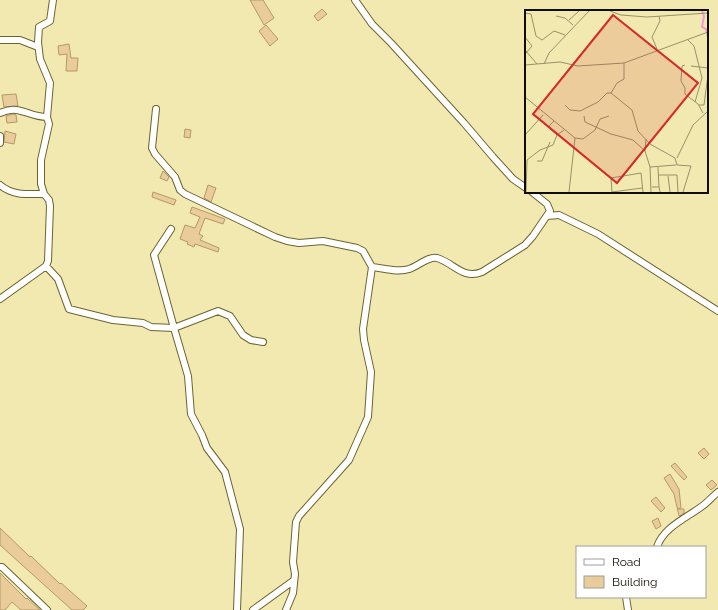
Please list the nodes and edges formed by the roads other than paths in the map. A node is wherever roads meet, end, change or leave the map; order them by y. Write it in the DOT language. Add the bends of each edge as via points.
graph roads {
  1 [pos="53,0"];
  2 [pos="355,0"];
  3 [pos="0,40"];
  4 [pos="38,47"];
  5 [pos="156,109"];
  6 [pos="0,113"];
  7 [pos="47,117"];
  8 [pos="0,136"];
  9 [pos="0,143"];
  10 [pos="0,185"];
  11 [pos="525,187"];
  12 [pos="533,193"];
  13 [pos="44,194"];
  14 [pos="547,216"];
  15 [pos="171,229"];
  16 [pos="46,266"];
  17 [pos="372,267"];
  18 [pos="0,299"];
  19 [pos="718,311"];
  20 [pos="174,328"];
  21 [pos="263,342"];
  22 [pos="718,492"];
  23 [pos="656,546"];
  24 [pos="0,567"];
  25 [pos="294,581"];
  26 [pos="626,598"];
  27 [pos="47,610"];
  28 [pos="237,610"];
  29 [pos="253,610"];
  30 [pos="286,610"];
  31 [pos="628,610"];
  1 -- 4 [label="street" via="50,21 39,27"];
  2 -- 11 [label="street" via="372,24 513,179"];
  3 -- 4 [label="street" via="20,40"];
  4 -- 7 [label="street" via="50,84"];
  5 -- 17 [label="street" via="152,148 185,194 287,241 323,241 357,248 363,251"];
  6 -- 7 [label="street" via="16,109 34,116"];
  7 -- 13 [label="street" via="49,124 43,144 40,170"];
  8 -- 9 [label="street"];
  10 -- 13 [label="street" via="7,191 18,194"];
  12 -- 14 [label="street" via="547,204 550,211"];
  13 -- 16 [label="street" via="50,206"];
  14 -- 17 [label="street" via="525,245 476,275 469,275 436,258 408,270"];
  14 -- 19 [label="street" via="559,215 598,234"];
  15 -- 20 [label="street" via="154,255"];
  16 -- 18 [label="street"];
  16 -- 20 [label="street" via="58,279 70,309 113,320 143,323 151,327"];
  17 -- 25 [label="street" via="363,329 371,372 368,417 349,460 296,522"];
  20 -- 21 [label="street" via="218,311 230,316 243,334 251,340"];
  20 -- 28 [label="street" via="188,376 190,414 207,448 225,472 240,529"];
  22 -- 23 [label="street" via="670,529"];
  24 -- 27 [label="street"];
  25 -- 29 [label="street"];
  25 -- 30 [label="street" via="293,593"];
  26 -- 31 [label="street"];
}
